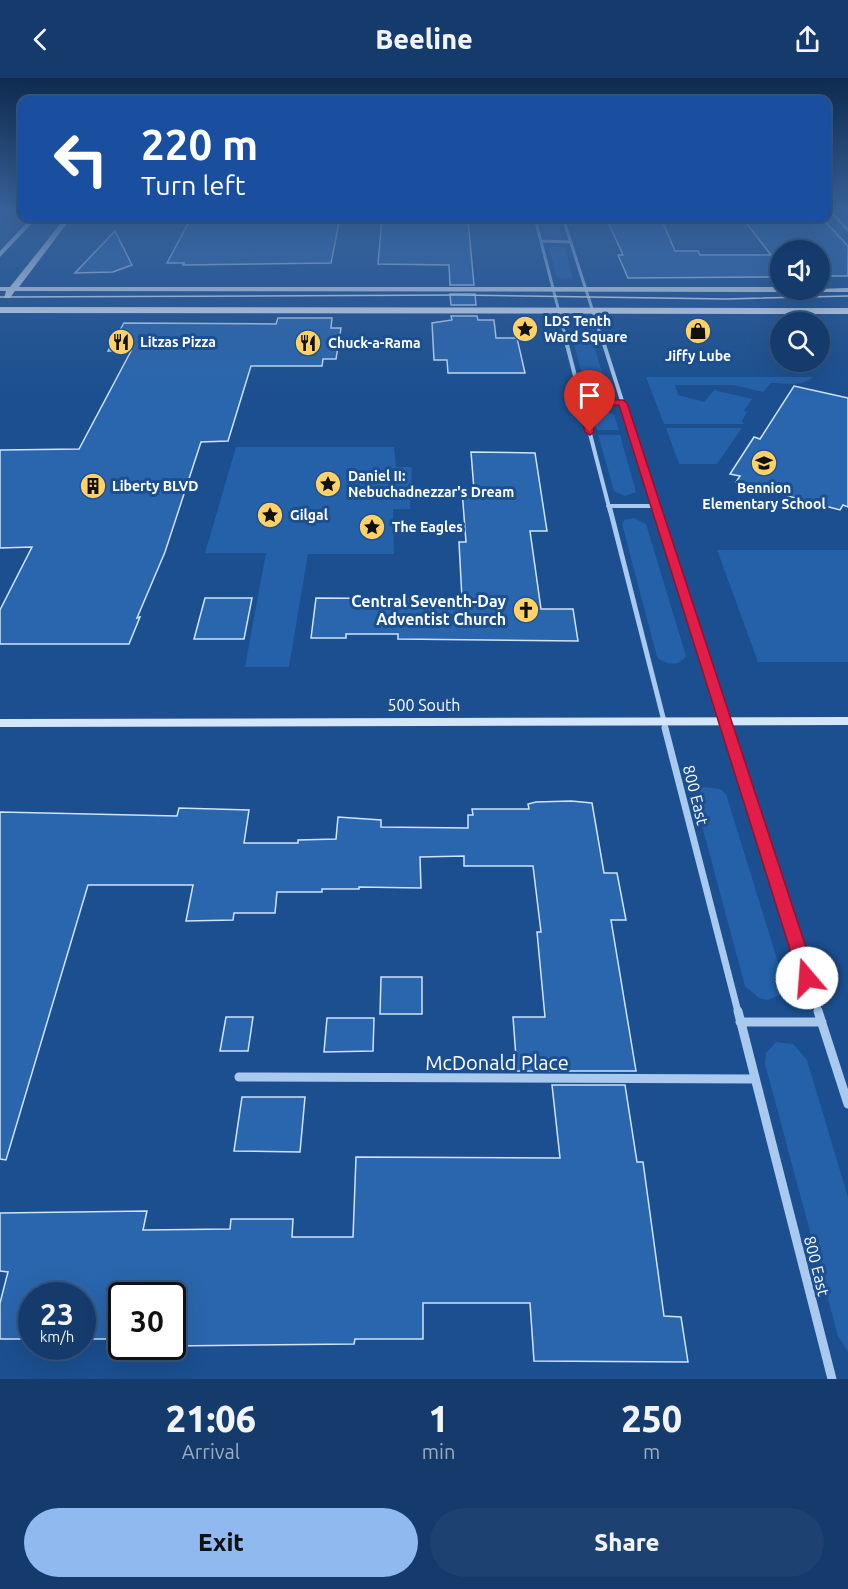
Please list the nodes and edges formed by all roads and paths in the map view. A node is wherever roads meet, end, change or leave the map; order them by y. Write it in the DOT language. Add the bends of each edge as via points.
graph roads {
  1 [pos="25,273"];
  2 [pos="549,273"];
  3 [pos="581,273"];
  4 [pos="0,289"];
  5 [pos="12,289"];
  6 [pos="553,289"];
  7 [pos="586,289"];
  8 [pos="848,290"];
  9 [pos="0,304"];
  10 [pos="0,310"];
  11 [pos="558,310"];
  12 [pos="593,310"];
  13 [pos="848,311"];
  14 [pos="582,403"];
  15 [pos="623,403"];
  16 [pos="608,506"];
  17 [pos="656,506"];
  18 [pos="663,721"];
  19 [pos="725,721"];
  20 [pos="848,721"];
  21 [pos="0,723"];
  22 [pos="741,1022"];
  23 [pos="822,1022"];
  24 [pos="239,1077"];
  25 [pos="755,1079"];
  26 [pos="848,1104"];
  27 [pos="832,1379"];
  1 -- 5 [label="main road"];
  2 -- 6 [label="street, 800 East"];
  3 -- 7 [label="street"];
  4 -- 5 [label="main road"];
  5 -- 6 [label="main road"];
  5 -- 9 [label="main road"];
  6 -- 7 [label="main road"];
  6 -- 11 [label="street, 800 East"];
  7 -- 8 [label="main road"];
  7 -- 12 [label="street"];
  10 -- 11 [label="main road"];
  11 -- 12 [label="main road"];
  11 -- 14 [label="street, 800 East"];
  12 -- 13 [label="main road"];
  12 -- 15 [label="street"];
  14 -- 15 [label="street"];
  14 -- 16 [label="street, 800 East"];
  15 -- 17 [label="street"];
  16 -- 17 [label="street"];
  16 -- 18 [label="street, 800 East"];
  17 -- 19 [label="street"];
  18 -- 19 [label="street, 500 South"];
  18 -- 21 [label="street, 500 South"];
  18 -- 22 [label="street, 800 East"];
  19 -- 20 [label="street, 500 South"];
  19 -- 23 [label="street"];
  22 -- 23 [label="street"];
  22 -- 25 [label="street, 800 East"];
  23 -- 26 [label="street"];
  24 -- 25 [label="street, McDonald Place"];
  25 -- 27 [label="street, 800 East"];
}
